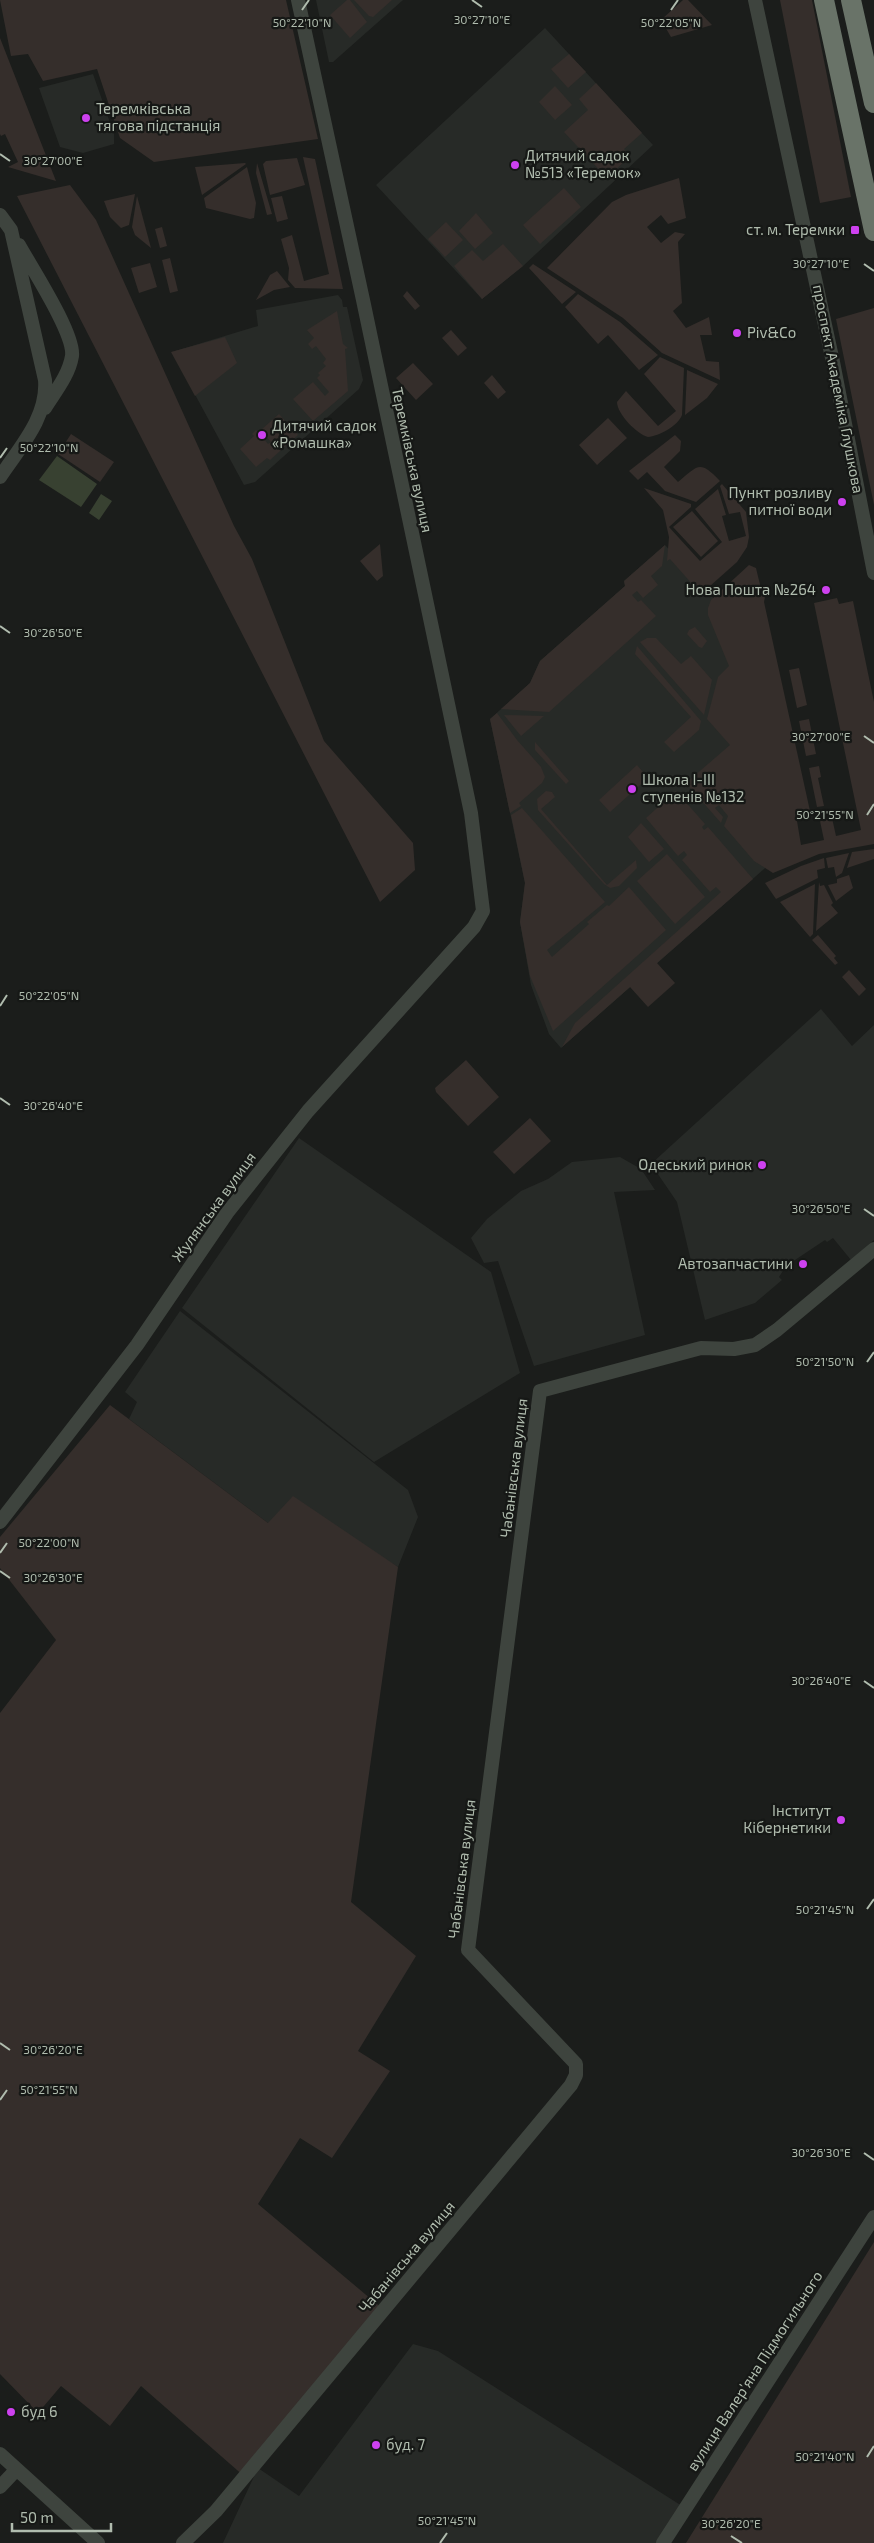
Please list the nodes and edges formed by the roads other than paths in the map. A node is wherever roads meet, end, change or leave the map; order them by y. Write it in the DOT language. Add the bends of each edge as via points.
graph roads {
  1 [pos="298,0"];
  2 [pos="755,0"];
  3 [pos="824,0"];
  4 [pos="851,0"];
  5 [pos="874,103"];
  6 [pos="0,215"];
  7 [pos="11,230"];
  8 [pos="874,231"];
  9 [pos="38,419"];
  10 [pos="0,477"];
  11 [pos="874,573"];
  12 [pos="474,927"];
  13 [pos="874,1249"];
  14 [pos="0,1522"];
  15 [pos="874,2217"];
  16 [pos="0,2454"];
  17 [pos="16,2470"];
  18 [pos="0,2487"];
  19 [pos="98,2543"];
  20 [pos="183,2543"];
  21 [pos="663,2543"];
  1 -- 12 [label="street, Теремківська вулиця" via="470,813 483,911"];
  2 -- 11 [label="street, проспект Академіка Глушкова" via="833,362"];
  3 -- 8 [label="highway"];
  4 -- 5 [label="highway"];
  6 -- 7 [label="street"];
  7 -- 9 [label="street" via="45,380 44,404"];
  7 -- 9 [label="street" via="66,329 73,353 65,376"];
  9 -- 10 [label="street"];
  12 -- 14 [label="street, Жулянська вулиця" via="308,1112 264,1166 227,1213 137,1345"];
  13 -- 20 [label="street, Чабанівська вулиця" via="755,1345 734,1349 702,1348 540,1391 468,1950 576,2064 576,2075 571,2086 216,2511"];
  15 -- 21 [label="street, вулиця Валерʼяна Підмогильного"];
  16 -- 17 [label="street"];
  17 -- 18 [label="street"];
  17 -- 19 [label="street"];
}
